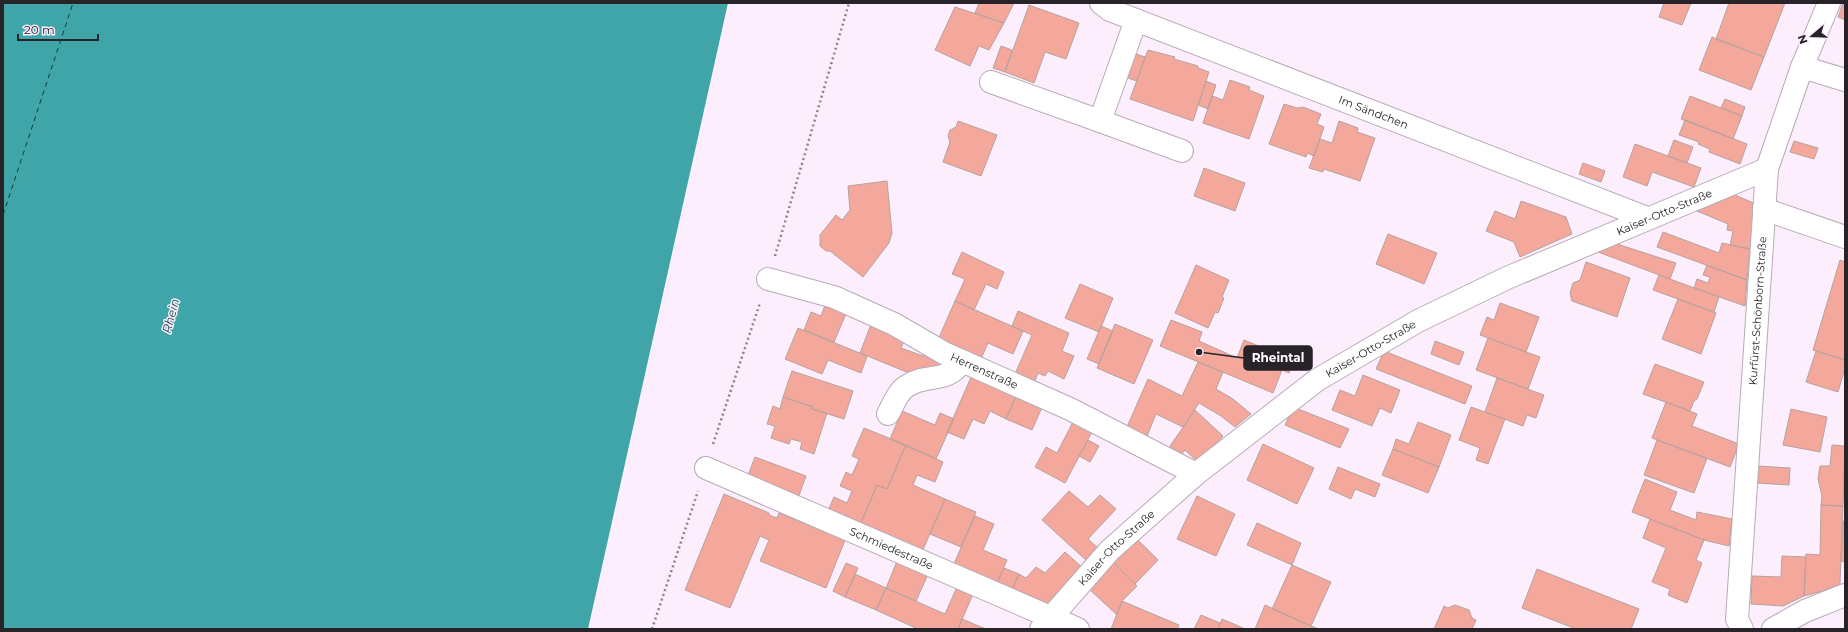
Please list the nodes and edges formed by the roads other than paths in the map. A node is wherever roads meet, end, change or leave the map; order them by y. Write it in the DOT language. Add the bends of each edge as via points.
graph roads {
  1 [pos="1101,3"];
  2 [pos="1829,3"];
  3 [pos="1136,20"];
  4 [pos="1802,67"];
  5 [pos="1845,80"];
  6 [pos="992,82"];
  7 [pos="1100,121"];
  8 [pos="1182,151"];
  9 [pos="1767,169"];
  10 [pos="1764,209"];
  11 [pos="1647,218"];
  12 [pos="1845,237"];
  13 [pos="768,279"];
  14 [pos="962,361"];
  15 [pos="888,414"];
  16 [pos="706,468"];
  17 [pos="1196,474"];
  18 [pos="1845,595"];
  19 [pos="1046,623"];
  20 [pos="1078,629"];
  21 [pos="1742,629"];
  22 [pos="1773,629"];
  1 -- 3 [label="street, Im Sändchen" via="1110,10"];
  2 -- 4 [label="street, Kurfürst-Schönborn-Straße"];
  3 -- 7 [label="street"];
  3 -- 11 [label="street, Im Sändchen"];
  4 -- 5 [label="street"];
  4 -- 9 [label="street, Kurfürst-Schönborn-Straße"];
  6 -- 7 [label="street"];
  7 -- 8 [label="street"];
  9 -- 10 [label="street, Kurfürst-Schönborn-Straße"];
  9 -- 11 [label="street, Kaiser-Otto-Straße"];
  10 -- 12 [label="street"];
  10 -- 21 [label="street, Kurfürst-Schönborn-Straße" via="1737,619"];
  11 -- 17 [label="street, Kaiser-Otto-Straße" via="1507,278 1418,322 1317,380"];
  13 -- 14 [label="street, Herrenstraße" via="834,297 894,324"];
  14 -- 15 [label="street" via="956,370 942,377 907,386"];
  14 -- 17 [label="street, Herrenstraße" via="1070,409"];
  16 -- 19 [label="street, Schmiedestraße"];
  17 -- 19 [label="street, Kaiser-Otto-Straße" via="1110,550"];
  18 -- 22 [label="street" via="1805,611"];
  19 -- 20 [label="street, Schmiedestraße"];
}
